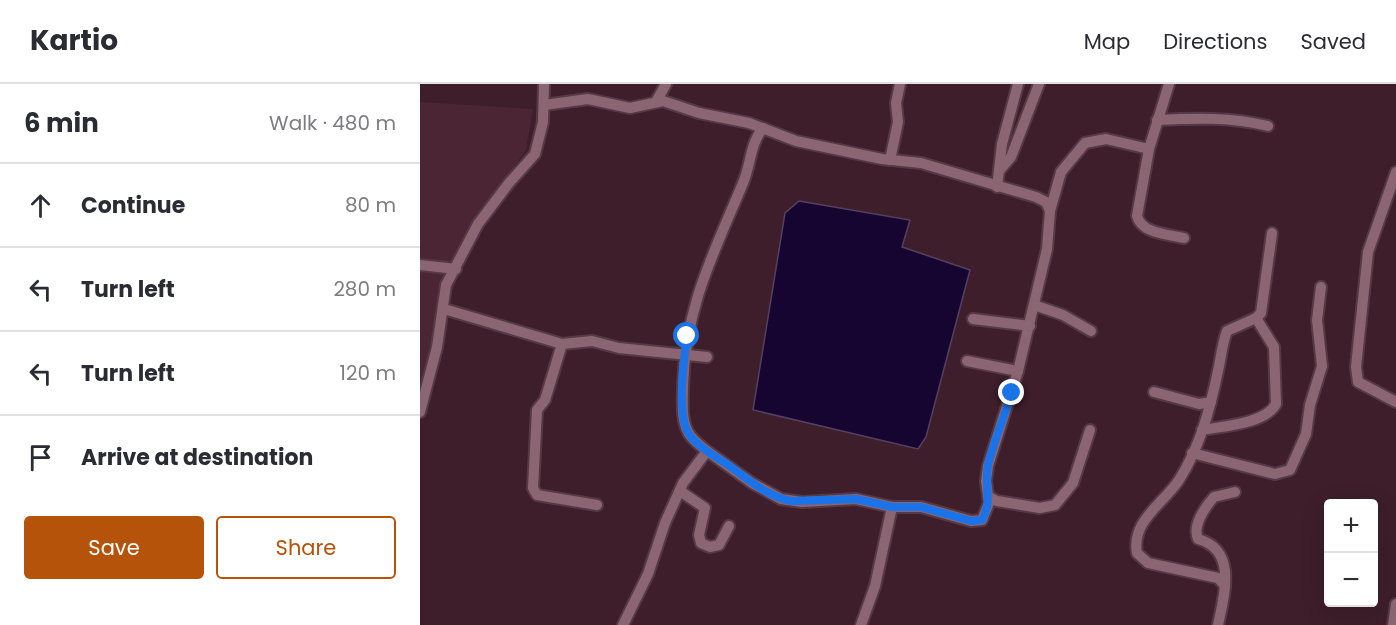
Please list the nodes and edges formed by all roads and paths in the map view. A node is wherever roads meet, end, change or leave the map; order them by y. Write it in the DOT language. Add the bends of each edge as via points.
graph roads {
  1 [pos="544,84"];
  2 [pos="666,84"];
  3 [pos="900,84"];
  4 [pos="1018,84"];
  5 [pos="1039,84"];
  6 [pos="1169,84"];
  7 [pos="657,100"];
  8 [pos="544,105"];
  9 [pos="1157,120"];
  10 [pos="1268,126"];
  11 [pos="763,128"];
  12 [pos="1149,149"];
  13 [pos="890,160"];
  14 [pos="999,171"];
  15 [pos="1396,172"];
  16 [pos="997,188"];
  17 [pos="1050,211"];
  18 [pos="1272,233"];
  19 [pos="1184,238"];
  20 [pos="420,265"];
  21 [pos="456,268"];
  22 [pos="1321,287"];
  23 [pos="1034,305"];
  24 [pos="444,309"];
  25 [pos="1256,318"];
  26 [pos="973,319"];
  27 [pos="1030,326"];
  28 [pos="1091,331"];
  29 [pos="562,344"];
  30 [pos="685,355"];
  31 [pos="707,357"];
  32 [pos="967,361"];
  33 [pos="1018,371"];
  34 [pos="1154,392"];
  35 [pos="1211,402"];
  36 [pos="1396,402"];
  37 [pos="420,412"];
  38 [pos="1090,430"];
  39 [pos="1202,430"];
  40 [pos="707,451"];
  41 [pos="1192,453"];
  42 [pos="680,491"];
  43 [pos="1235,492"];
  44 [pos="989,497"];
  45 [pos="597,505"];
  46 [pos="892,507"];
  47 [pos="729,526"];
  48 [pos="1225,586"];
  49 [pos="1396,604"];
  50 [pos="623,625"];
  51 [pos="861,625"];
  52 [pos="1218,625"];
  53 [pos="1393,625"];
  1 -- 8 [label="street"];
  2 -- 7 [label="street"];
  3 -- 13 [label="street"];
  4 -- 14 [label="street"];
  5 -- 14 [label="street" via="1011,157"];
  6 -- 9 [label="street"];
  7 -- 8 [label="street" via="630,108 588,99"];
  7 -- 11 [label="street"];
  8 -- 21 [label="street" via="535,154 478,224"];
  9 -- 10 [label="street" via="1210,118"];
  9 -- 12 [label="street"];
  11 -- 13 [label="street" via="823,148"];
  11 -- 30 [label="street" via="753,143 744,180 706,269 691,315"];
  12 -- 17 [label="street" via="1106,139 1085,143 1061,172"];
  12 -- 19 [label="street" via="1138,204 1139,222 1149,230"];
  13 -- 16 [label="street" via="921,163"];
  14 -- 16 [label="street"];
  15 -- 36 [label="street" via="1368,252 1356,367 1358,382"];
  16 -- 17 [label="street" via="1036,197 1046,202"];
  17 -- 23 [label="street" via="1047,249"];
  18 -- 25 [label="street" via="1263,304"];
  20 -- 21 [label="street"];
  21 -- 24 [label="street" via="446,285"];
  22 -- 41 [label="street" via="1317,320 1322,366 1306,434 1290,470 1275,474"];
  23 -- 27 [label="street"];
  23 -- 28 [label="street"];
  24 -- 29 [label="street"];
  24 -- 37 [label="street"];
  25 -- 35 [label="street" via="1227,331"];
  25 -- 39 [label="street" via="1274,347 1276,404 1259,418"];
  26 -- 27 [label="street"];
  27 -- 33 [label="street"];
  29 -- 30 [label="street" via="592,341"];
  29 -- 45 [label="street" via="545,400 537,410 534,493"];
  30 -- 31 [label="street"];
  30 -- 40 [label="street" via="685,424 692,438"];
  32 -- 33 [label="street"];
  33 -- 44 [label="street" via="988,466"];
  34 -- 35 [label="street" via="1199,404"];
  35 -- 39 [label="street"];
  38 -- 44 [label="street" via="1073,483 1054,505 1040,508"];
  39 -- 41 [label="street"];
  40 -- 42 [label="street"];
  40 -- 46 [label="street" via="781,499 856,499"];
  41 -- 48 [label="street" via="1179,481 1146,518 1136,539 1137,553 1148,563 1218,578"];
  42 -- 47 [label="street" via="705,508 701,543 719,545"];
  42 -- 50 [label="street" via="648,574"];
  43 -- 48 [label="street" via="1214,497 1196,532 1198,539 1215,548 1226,569"];
  44 -- 46 [label="street" via="984,516 978,522 921,507"];
  46 -- 51 [label="street" via="875,586"];
  48 -- 52 [label="street"];
  49 -- 53 [label="street"];
}
